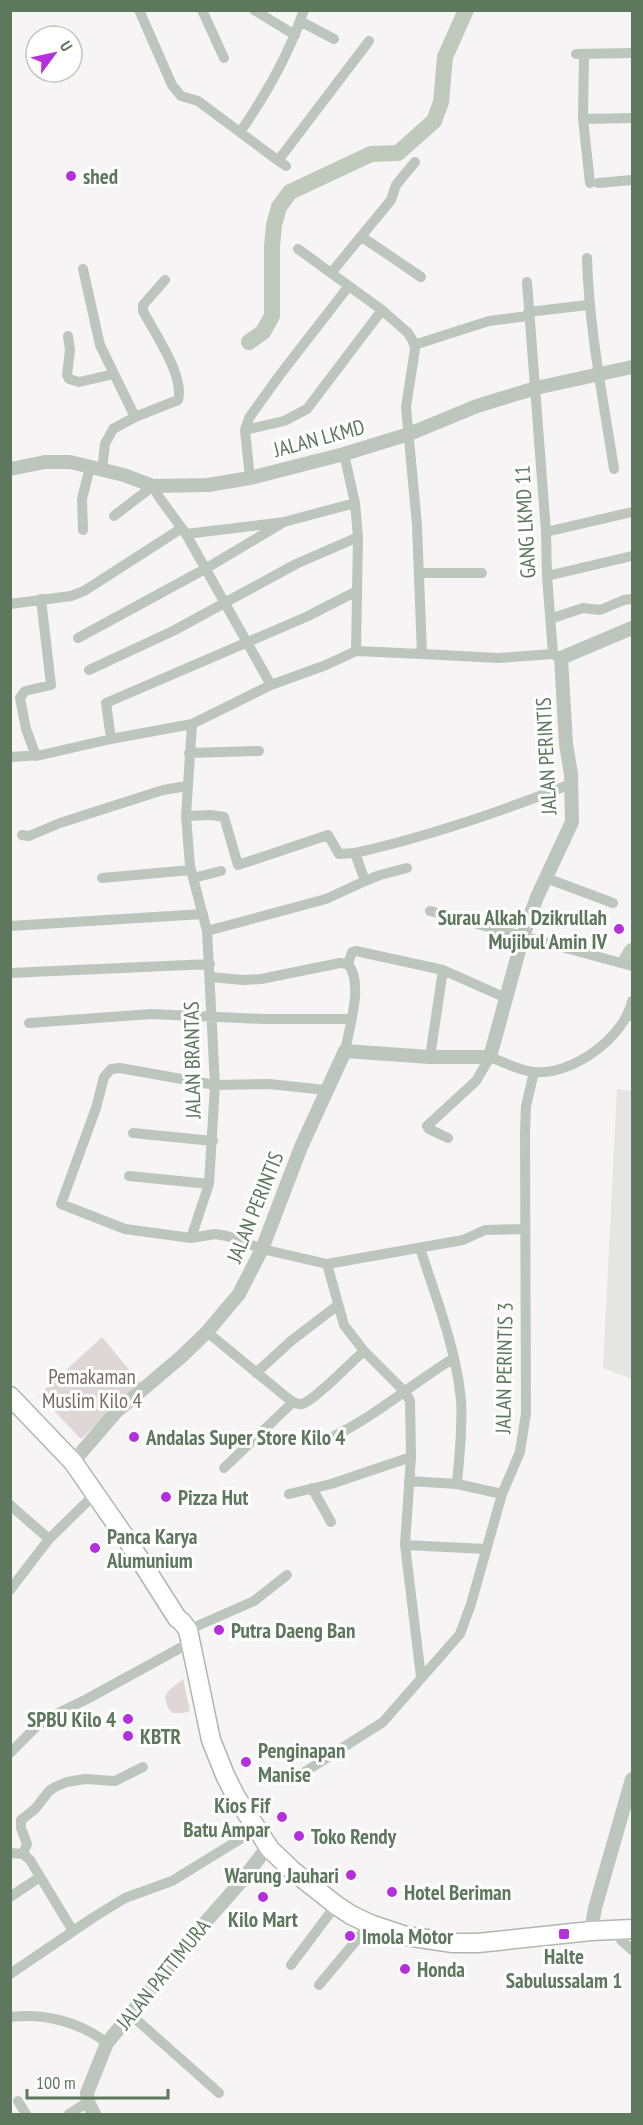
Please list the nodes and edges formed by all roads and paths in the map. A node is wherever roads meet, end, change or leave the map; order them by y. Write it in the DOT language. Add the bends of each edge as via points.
graph roads {
  1 [pos="140,10"];
  2 [pos="202,10"];
  3 [pos="254,10"];
  4 [pos="302,16"];
  5 [pos="295,35"];
  6 [pos="334,39"];
  7 [pos="369,41"];
  8 [pos="633,53"];
  9 [pos="224,58"];
  10 [pos="633,118"];
  11 [pos="583,119"];
  12 [pos="240,132"];
  13 [pos="276,159"];
  14 [pos="415,162"];
  15 [pos="286,166"];
  16 [pos="633,180"];
  17 [pos="362,237"];
  18 [pos="298,249"];
  19 [pos="587,258"];
  20 [pos="83,269"];
  21 [pos="331,273"];
  22 [pos="421,277"];
  23 [pos="165,280"];
  24 [pos="527,282"];
  25 [pos="348,287"];
  26 [pos="588,305"];
  27 [pos="382,310"];
  28 [pos="528,314"];
  29 [pos="68,336"];
  30 [pos="414,345"];
  31 [pos="633,368"];
  32 [pos="114,374"];
  33 [pos="598,375"];
  34 [pos="536,388"];
  35 [pos="135,417"];
  36 [pos="245,430"];
  37 [pos="409,434"];
  38 [pos="344,453"];
  39 [pos="10,469"];
  40 [pos="96,469"];
  41 [pos="614,469"];
  42 [pos="250,478"];
  43 [pos="153,486"];
  44 [pos="355,503"];
  45 [pos="633,512"];
  46 [pos="114,516"];
  47 [pos="284,522"];
  48 [pos="83,530"];
  49 [pos="184,531"];
  50 [pos="546,532"];
  51 [pos="358,537"];
  52 [pos="633,556"];
  53 [pos="205,569"];
  54 [pos="420,573"];
  55 [pos="482,573"];
  56 [pos="547,576"];
  57 [pos="357,591"];
  58 [pos="40,599"];
  59 [pos="633,599"];
  60 [pos="10,604"];
  61 [pos="225,604"];
  62 [pos="550,619"];
  63 [pos="633,628"];
  64 [pos="78,638"];
  65 [pos="246,642"];
  66 [pos="356,651"];
  67 [pos="422,654"];
  68 [pos="557,656"];
  69 [pos="89,669"];
  70 [pos="271,685"];
  71 [pos="192,724"];
  72 [pos="111,739"];
  73 [pos="259,751"];
  74 [pos="189,753"];
  75 [pos="36,756"];
  76 [pos="10,757"];
  77 [pos="571,784"];
  78 [pos="187,786"];
  79 [pos="186,816"];
  80 [pos="22,835"];
  81 [pos="355,854"];
  82 [pos="407,868"];
  83 [pos="221,871"];
  84 [pos="192,874"];
  85 [pos="102,878"];
  86 [pos="546,878"];
  87 [pos="365,881"];
  88 [pos="613,903"];
  89 [pos="430,911"];
  90 [pos="203,914"];
  91 [pos="10,926"];
  92 [pos="207,931"];
  93 [pos="523,936"];
  94 [pos="210,964"];
  95 [pos="348,964"];
  96 [pos="633,966"];
  97 [pos="444,970"];
  98 [pos="10,973"];
  99 [pos="210,977"];
  100 [pos="506,998"];
  101 [pos="632,1009"];
  102 [pos="210,1015"];
  103 [pos="351,1019"];
  104 [pos="29,1023"];
  105 [pos="345,1051"];
  106 [pos="430,1057"];
  107 [pos="490,1058"];
  108 [pos="534,1072"];
  109 [pos="215,1085"];
  110 [pos="326,1090"];
  111 [pos="133,1133"];
  112 [pos="448,1138"];
  113 [pos="213,1141"];
  114 [pos="129,1176"];
  115 [pos="209,1184"];
  116 [pos="525,1229"];
  117 [pos="191,1238"];
  118 [pos="420,1248"];
  119 [pos="262,1249"];
  120 [pos="327,1264"];
  121 [pos="338,1305"];
  122 [pos="207,1332"];
  123 [pos="364,1351"];
  124 [pos="454,1358"];
  125 [pos="256,1372"];
  126 [pos="405,1392"];
  127 [pos="10,1396"];
  128 [pos="293,1402"];
  129 [pos="332,1437"];
  130 [pos="411,1457"];
  131 [pos="73,1462"];
  132 [pos="224,1468"];
  133 [pos="409,1481"];
  134 [pos="457,1484"];
  135 [pos="312,1488"];
  136 [pos="96,1493"];
  137 [pos="289,1494"];
  138 [pos="502,1494"];
  139 [pos="10,1505"];
  140 [pos="331,1522"];
  141 [pos="49,1539"];
  142 [pos="405,1545"];
  143 [pos="486,1549"];
  144 [pos="287,1575"];
  145 [pos="10,1590"];
  146 [pos="182,1632"];
  147 [pos="421,1677"];
  148 [pos="200,1714"];
  149 [pos="10,1753"];
  150 [pos="143,1767"];
  151 [pos="303,1773"];
  152 [pos="633,1779"];
  153 [pos="629,1802"];
  154 [pos="250,1833"];
  155 [pos="268,1847"];
  156 [pos="10,1853"];
  157 [pos="23,1854"];
  158 [pos="40,1877"];
  159 [pos="10,1897"];
  160 [pos="336,1905"];
  161 [pos="370,1924"];
  162 [pos="625,1929"];
  163 [pos="73,1931"];
  164 [pos="591,1931"];
  165 [pos="633,1950"];
  166 [pos="291,1965"];
  167 [pos="10,1974"];
  168 [pos="319,1985"];
  169 [pos="130,2014"];
  170 [pos="10,2017"];
  171 [pos="107,2043"];
  172 [pos="219,2093"];
  173 [pos="18,2101"];
  174 [pos="91,2108"];
  175 [pos="26,2115"];
  176 [pos="69,2115"];
  1 -- 12 [label="street" via="172,85 181,96 198,101"];
  2 -- 9 [label="street"];
  3 -- 5 [label="street"];
  4 -- 5 [label="street"];
  4 -- 6 [label="street"];
  5 -- 12 [label="street" via="263,100"];
  7 -- 13 [label="street"];
  8 -- 11 [label="street" via="580,54"];
  10 -- 11 [label="street"];
  11 -- 16 [label="street" via="594,183"];
  12 -- 13 [label="street"];
  13 -- 15 [label="street"];
  14 -- 17 [label="street"];
  17 -- 21 [label="street"];
  17 -- 22 [label="street"];
  18 -- 21 [label="street"];
  19 -- 26 [label="street"];
  20 -- 32 [label="street" via="97,334"];
  21 -- 25 [label="street"];
  23 -- 35 [label="street" via="143,310 165,349 180,392 178,400 171,404"];
  24 -- 28 [label="street, GANG LKMD 11"];
  25 -- 27 [label="street"];
  25 -- 36 [label="street" via="279,375"];
  26 -- 28 [label="street"];
  26 -- 33 [label="street"];
  27 -- 30 [label="street" via="408,333"];
  27 -- 36 [label="street" via="308,409 284,421"];
  28 -- 30 [label="street" via="489,321"];
  28 -- 34 [label="street, GANG LKMD 11"];
  29 -- 32 [label="street" via="67,377 71,381"];
  30 -- 37 [label="street" via="406,407"];
  31 -- 33 [label="street, JALAN LKMD"];
  32 -- 35 [label="street"];
  33 -- 34 [label="street, JALAN LKMD"];
  33 -- 41 [label="street"];
  34 -- 37 [label="street, JALAN LKMD" via="477,406"];
  34 -- 50 [label="street, GANG LKMD 11"];
  35 -- 40 [label="street" via="112,429"];
  36 -- 42 [label="street"];
  37 -- 38 [label="street, JALAN LKMD"];
  37 -- 54 [label="street"];
  38 -- 42 [label="street, JALAN LKMD"];
  38 -- 44 [label="street"];
  39 -- 40 [label="street, JALAN LKMD" via="45,462 70,462"];
  40 -- 43 [label="street, JALAN LKMD"];
  40 -- 48 [label="street" via="82,499"];
  42 -- 43 [label="street, JALAN LKMD" via="198,486"];
  43 -- 46 [label="street"];
  43 -- 49 [label="street"];
  44 -- 47 [label="street"];
  44 -- 51 [label="street"];
  45 -- 50 [label="street"];
  47 -- 49 [label="street"];
  47 -- 53 [label="street"];
  49 -- 53 [label="street"];
  49 -- 58 [label="street" via="84,591"];
  50 -- 56 [label="street, GANG LKMD 11"];
  51 -- 57 [label="street"];
  51 -- 61 [label="street" via="296,564"];
  52 -- 56 [label="street"];
  53 -- 61 [label="street"];
  53 -- 64 [label="street"];
  54 -- 55 [label="street"];
  54 -- 67 [label="street"];
  56 -- 62 [label="street, GANG LKMD 11"];
  57 -- 65 [label="street"];
  57 -- 66 [label="street"];
  58 -- 60 [label="street"];
  58 -- 75 [label="street" via="51,685 25,691 20,698"];
  59 -- 62 [label="street"];
  61 -- 65 [label="street"];
  61 -- 69 [label="street"];
  62 -- 68 [label="street, GANG LKMD 11"];
  63 -- 68 [label="street"];
  65 -- 70 [label="street"];
  65 -- 72 [label="street" via="106,703"];
  66 -- 67 [label="street"];
  66 -- 70 [label="street"];
  67 -- 68 [label="street"];
  68 -- 77 [label="street, JALAN PERINTIS"];
  70 -- 71 [label="street"];
  71 -- 72 [label="street"];
  71 -- 74 [label="street, JALAN BRANTAS"];
  72 -- 75 [label="street"];
  73 -- 74 [label="street"];
  74 -- 78 [label="street, JALAN BRANTAS"];
  75 -- 76 [label="street"];
  77 -- 81 [label="street" via="468,823"];
  77 -- 86 [label="street, JALAN PERINTIS" via="572,822"];
  78 -- 79 [label="street, JALAN BRANTAS"];
  78 -- 80 [label="street"];
  79 -- 81 [label="street" via="224,817 238,865 328,835 339,854"];
  79 -- 84 [label="street, JALAN BRANTAS"];
  81 -- 87 [label="street"];
  82 -- 87 [label="street"];
  83 -- 84 [label="street"];
  84 -- 85 [label="street"];
  84 -- 90 [label="street, JALAN BRANTAS"];
  86 -- 88 [label="street"];
  86 -- 93 [label="street, JALAN PERINTIS"];
  87 -- 92 [label="street" via="326,899"];
  89 -- 93 [label="street"];
  90 -- 91 [label="street"];
  90 -- 92 [label="street, JALAN BRANTAS"];
  92 -- 94 [label="street, JALAN BRANTAS"];
  93 -- 96 [label="street"];
  93 -- 100 [label="street, JALAN PERINTIS"];
  94 -- 98 [label="street"];
  94 -- 99 [label="street, JALAN BRANTAS"];
  95 -- 97 [label="street" via="356,951"];
  95 -- 99 [label="street" via="261,979"];
  95 -- 103 [label="street" via="356,987"];
  97 -- 100 [label="street"];
  97 -- 106 [label="street"];
  99 -- 102 [label="street, JALAN BRANTAS"];
  100 -- 107 [label="street, JALAN PERINTIS"];
  101 -- 108 [label="street" via="598,1050 570,1065"];
  102 -- 103 [label="street"];
  102 -- 104 [label="street" via="151,1014"];
  102 -- 109 [label="street, JALAN BRANTAS"];
  103 -- 105 [label="street"];
  105 -- 106 [label="street"];
  105 -- 110 [label="street, JALAN PERINTIS"];
  106 -- 107 [label="street"];
  107 -- 108 [label="street"];
  107 -- 112 [label="street, JALAN PERINTIS" via="476,1081 427,1126"];
  108 -- 116 [label="street, JALAN PERINTIS 3" via="526,1106"];
  109 -- 110 [label="street" via="269,1084"];
  109 -- 113 [label="street, JALAN BRANTAS"];
  109 -- 117 [label="street" via="111,1069 104,1077 61,1204 125,1229"];
  110 -- 119 [label="street, JALAN PERINTIS"];
  111 -- 113 [label="street"];
  113 -- 115 [label="street, JALAN BRANTAS"];
  114 -- 115 [label="street"];
  115 -- 117 [label="street, JALAN BRANTAS"];
  116 -- 118 [label="street" via="485,1230 463,1240"];
  116 -- 138 [label="street, JALAN PERINTIS 3" via="526,1413 520,1452"];
  117 -- 119 [label="street" via="215,1234"];
  118 -- 120 [label="street"];
  118 -- 124 [label="street"];
  119 -- 120 [label="street"];
  119 -- 122 [label="street, JALAN PERINTIS" via="239,1294"];
  120 -- 121 [label="street"];
  121 -- 123 [label="street" via="345,1325"];
  121 -- 125 [label="street"];
  122 -- 125 [label="street"];
  122 -- 131 [label="street, JALAN PERINTIS" via="116,1412"];
  123 -- 126 [label="street"];
  123 -- 128 [label="street" via="310,1399"];
  124 -- 126 [label="street"];
  124 -- 134 [label="street" via="461,1403"];
  125 -- 128 [label="street"];
  126 -- 129 [label="street"];
  126 -- 130 [label="street" via="410,1401"];
  127 -- 131 [label="highway"];
  128 -- 132 [label="street"];
  130 -- 133 [label="street"];
  130 -- 135 [label="street"];
  131 -- 136 [label="highway"];
  133 -- 134 [label="street"];
  133 -- 142 [label="street"];
  134 -- 138 [label="street"];
  135 -- 137 [label="street"];
  135 -- 140 [label="street"];
  136 -- 141 [label="street"];
  136 -- 146 [label="highway"];
  138 -- 143 [label="street, JALAN PERINTIS 3"];
  139 -- 141 [label="street"];
  141 -- 145 [label="street"];
  142 -- 143 [label="street"];
  142 -- 147 [label="street"];
  143 -- 147 [label="street, JALAN PERINTIS 3" via="460,1634"];
  144 -- 146 [label="street" via="254,1601"];
  146 -- 148 [label="highway"];
  146 -- 149 [label="street" via="87,1699 50,1717"];
  147 -- 151 [label="street, JALAN PERINTIS 3" via="383,1722"];
  148 -- 154 [label="highway" via="200,1734 219,1783"];
  148 -- 155 [label="highway" via="236,1797"];
  150 -- 157 [label="street" via="115,1781 85,1779 51,1789 21,1820 27,1844"];
  152 -- 153 [label="street"];
  153 -- 164 [label="street"];
  154 -- 155 [label="highway"];
  154 -- 163 [label="street" via="172,1881 125,1898"];
  155 -- 160 [label="highway"];
  155 -- 169 [label="street, JALAN PATTIMURA"];
  156 -- 157 [label="street"];
  157 -- 158 [label="street"];
  158 -- 159 [label="street"];
  158 -- 163 [label="street"];
  160 -- 161 [label="highway"];
  160 -- 166 [label="street"];
  161 -- 164 [label="highway" via="406,1936 453,1943"];
  161 -- 168 [label="street"];
  162 -- 164 [label="highway"];
  162 -- 165 [label="street" via="621,1940"];
  163 -- 167 [label="street"];
  169 -- 171 [label="street, JALAN PATTIMURA"];
  169 -- 172 [label="street"];
  170 -- 171 [label="street" via="50,2018 79,2027"];
  171 -- 174 [label="street, JALAN PATTIMURA" via="87,2093"];
  173 -- 175 [label="street"];
  174 -- 176 [label="street"];
}
